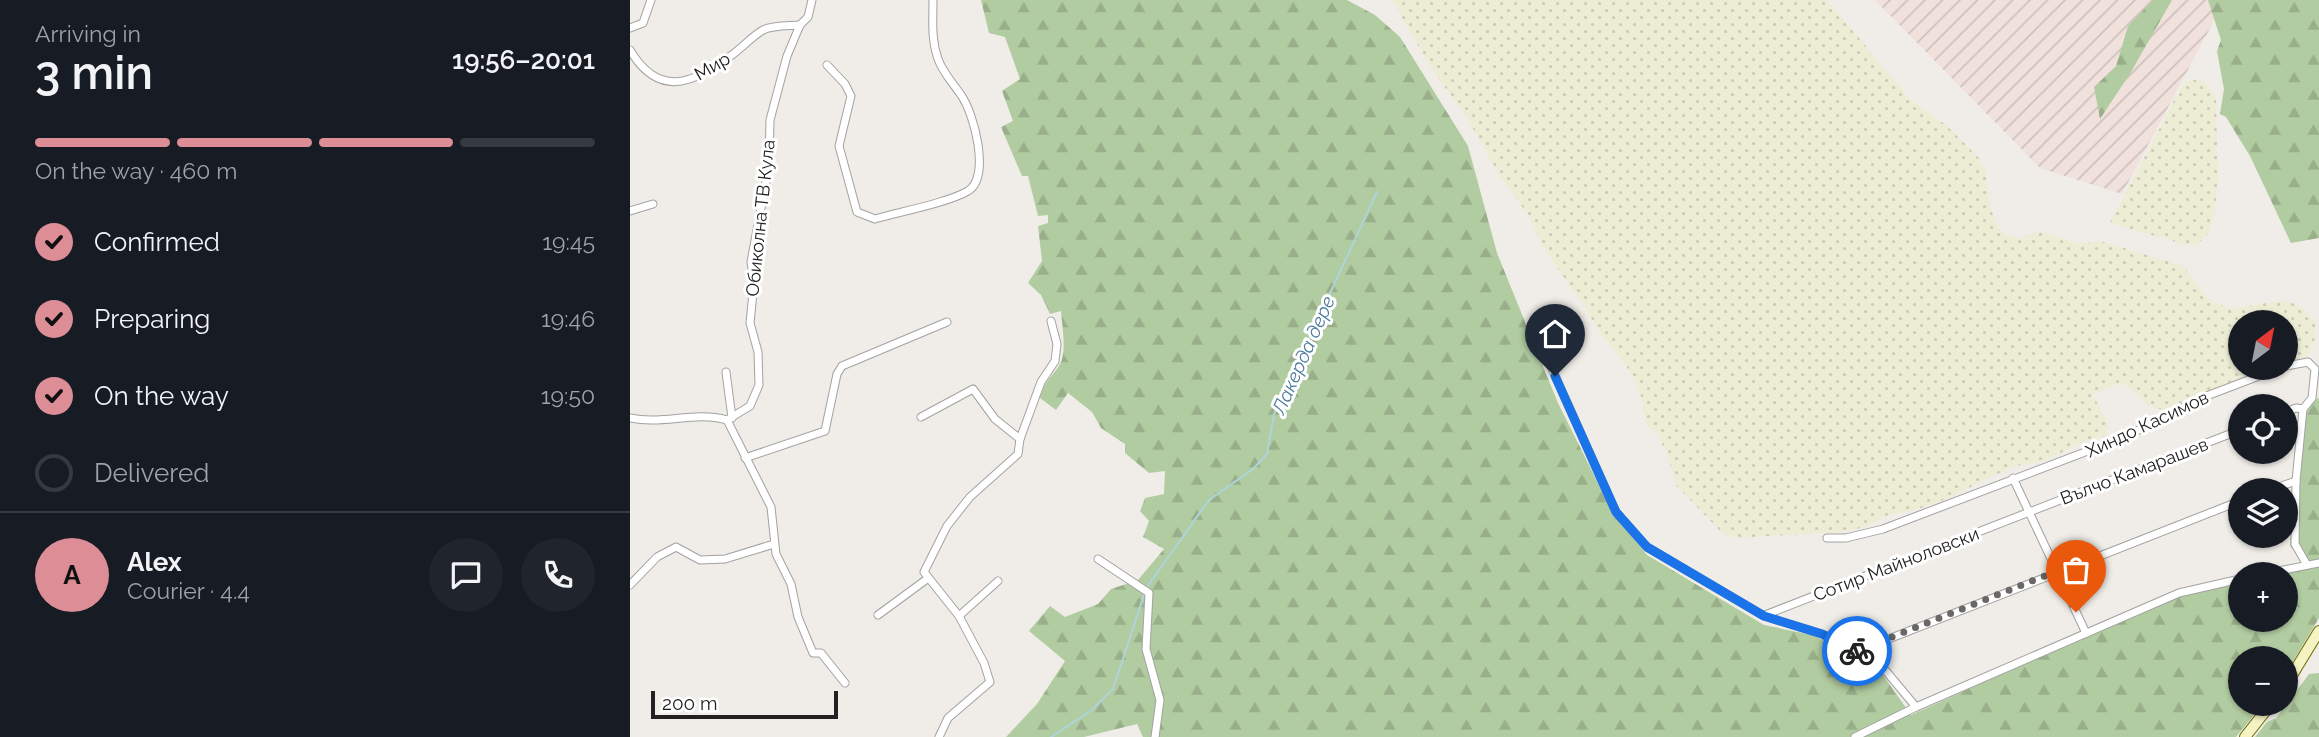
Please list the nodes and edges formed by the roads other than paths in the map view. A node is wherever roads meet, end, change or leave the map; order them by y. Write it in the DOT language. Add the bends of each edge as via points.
graph roads {
  1 [pos="651,0"];
  2 [pos="812,0"];
  3 [pos="933,0"];
  4 [pos="800,25"];
  5 [pos="630,28"];
  6 [pos="630,50"];
  7 [pos="827,65"];
  8 [pos="653,204"];
  9 [pos="630,211"];
  10 [pos="1051,321"];
  11 [pos="947,322"];
  12 [pos="1545,353"];
  13 [pos="2298,364"];
  14 [pos="726,372"];
  15 [pos="2249,380"];
  16 [pos="2298,408"];
  17 [pos="2303,409"];
  18 [pos="921,417"];
  19 [pos="630,418"];
  20 [pos="730,419"];
  21 [pos="2228,435"];
  22 [pos="1020,439"];
  23 [pos="746,458"];
  24 [pos="2013,478"];
  25 [pos="2295,478"];
  26 [pos="2228,507"];
  27 [pos="2029,511"];
  28 [pos="1827,538"];
  29 [pos="774,544"];
  30 [pos="2297,548"];
  31 [pos="1098,559"];
  32 [pos="2319,563"];
  33 [pos="2306,565"];
  34 [pos="2298,567"];
  35 [pos="2057,571"];
  36 [pos="928,579"];
  37 [pos="998,581"];
  38 [pos="2228,582"];
  39 [pos="630,585"];
  40 [pos="878,615"];
  41 [pos="959,616"];
  42 [pos="1764,616"];
  43 [pos="2319,631"];
  44 [pos="2086,633"];
  45 [pos="1858,651"];
  46 [pos="2298,665"];
  47 [pos="845,683"];
  48 [pos="1916,707"];
  49 [pos="2262,716"];
  50 [pos="939,737"];
  51 [pos="1155,737"];
  52 [pos="1855,737"];
  53 [pos="2245,737"];
  1 -- 5 [label="street" via="643,23"];
  2 -- 4 [label="street, Обиколна ТВ Кула" via="808,17"];
  3 -- 7 [label="street" via="932,34 938,58 963,97 980,157 978,179 972,188 874,219 857,212 839,146 851,96"];
  4 -- 6 [label="street, Мир" via="762,31 727,59 681,83 664,82"];
  4 -- 20 [label="street, Обиколна ТВ Кула" via="773,103 769,164 751,262 750,323 758,352 759,385 750,406"];
  8 -- 9 [label="street"];
  10 -- 22 [label="street" via="1057,344 1055,361 1041,382"];
  11 -- 23 [label="street" via="842,366 827,428 821,434"];
  12 -- 42 [label="street" via="1616,512 1655,553"];
  13 -- 17 [label="street" via="2308,362 2315,369 2312,398"];
  14 -- 20 [label="street"];
  15 -- 24 [label="street, Хиндо Касимов" via="2127,436"];
  16 -- 17 [label="street"];
  17 -- 25 [label="street"];
  18 -- 22 [label="street" via="973,388 995,419"];
  19 -- 20 [label="street" via="653,421 709,415"];
  20 -- 23 [label="street"];
  21 -- 27 [label="street, Вълчо Камарашев"];
  22 -- 36 [label="street" via="1017,456 970,497 947,526 924,572"];
  23 -- 29 [label="street" via="771,507"];
  24 -- 27 [label="street"];
  24 -- 28 [label="street, Хиндо Касимов" via="1882,529"];
  26 -- 35 [label="street"];
  27 -- 35 [label="street"];
  27 -- 42 [label="street, Сотир Майноловски"];
  29 -- 39 [label="street" via="725,559 691,556 676,547 657,557"];
  29 -- 47 [label="street" via="813,653 821,653"];
  30 -- 33 [label="street"];
  31 -- 51 [label="street" via="1146,591 1146,649 1160,700"];
  32 -- 33 [label="street"];
  33 -- 34 [label="street"];
  35 -- 44 [label="street"];
  35 -- 45 [label="street"];
  36 -- 40 [label="street"];
  36 -- 41 [label="street"];
  37 -- 41 [label="street"];
  38 -- 44 [label="street" via="2179,593"];
  41 -- 50 [label="street" via="990,682 948,718"];
  42 -- 45 [label="street"];
  43 -- 46 [label="street"];
  44 -- 48 [label="street"];
  45 -- 48 [label="street" via="1886,671"];
  48 -- 52 [label="street"];
  49 -- 53 [label="street"];
}
